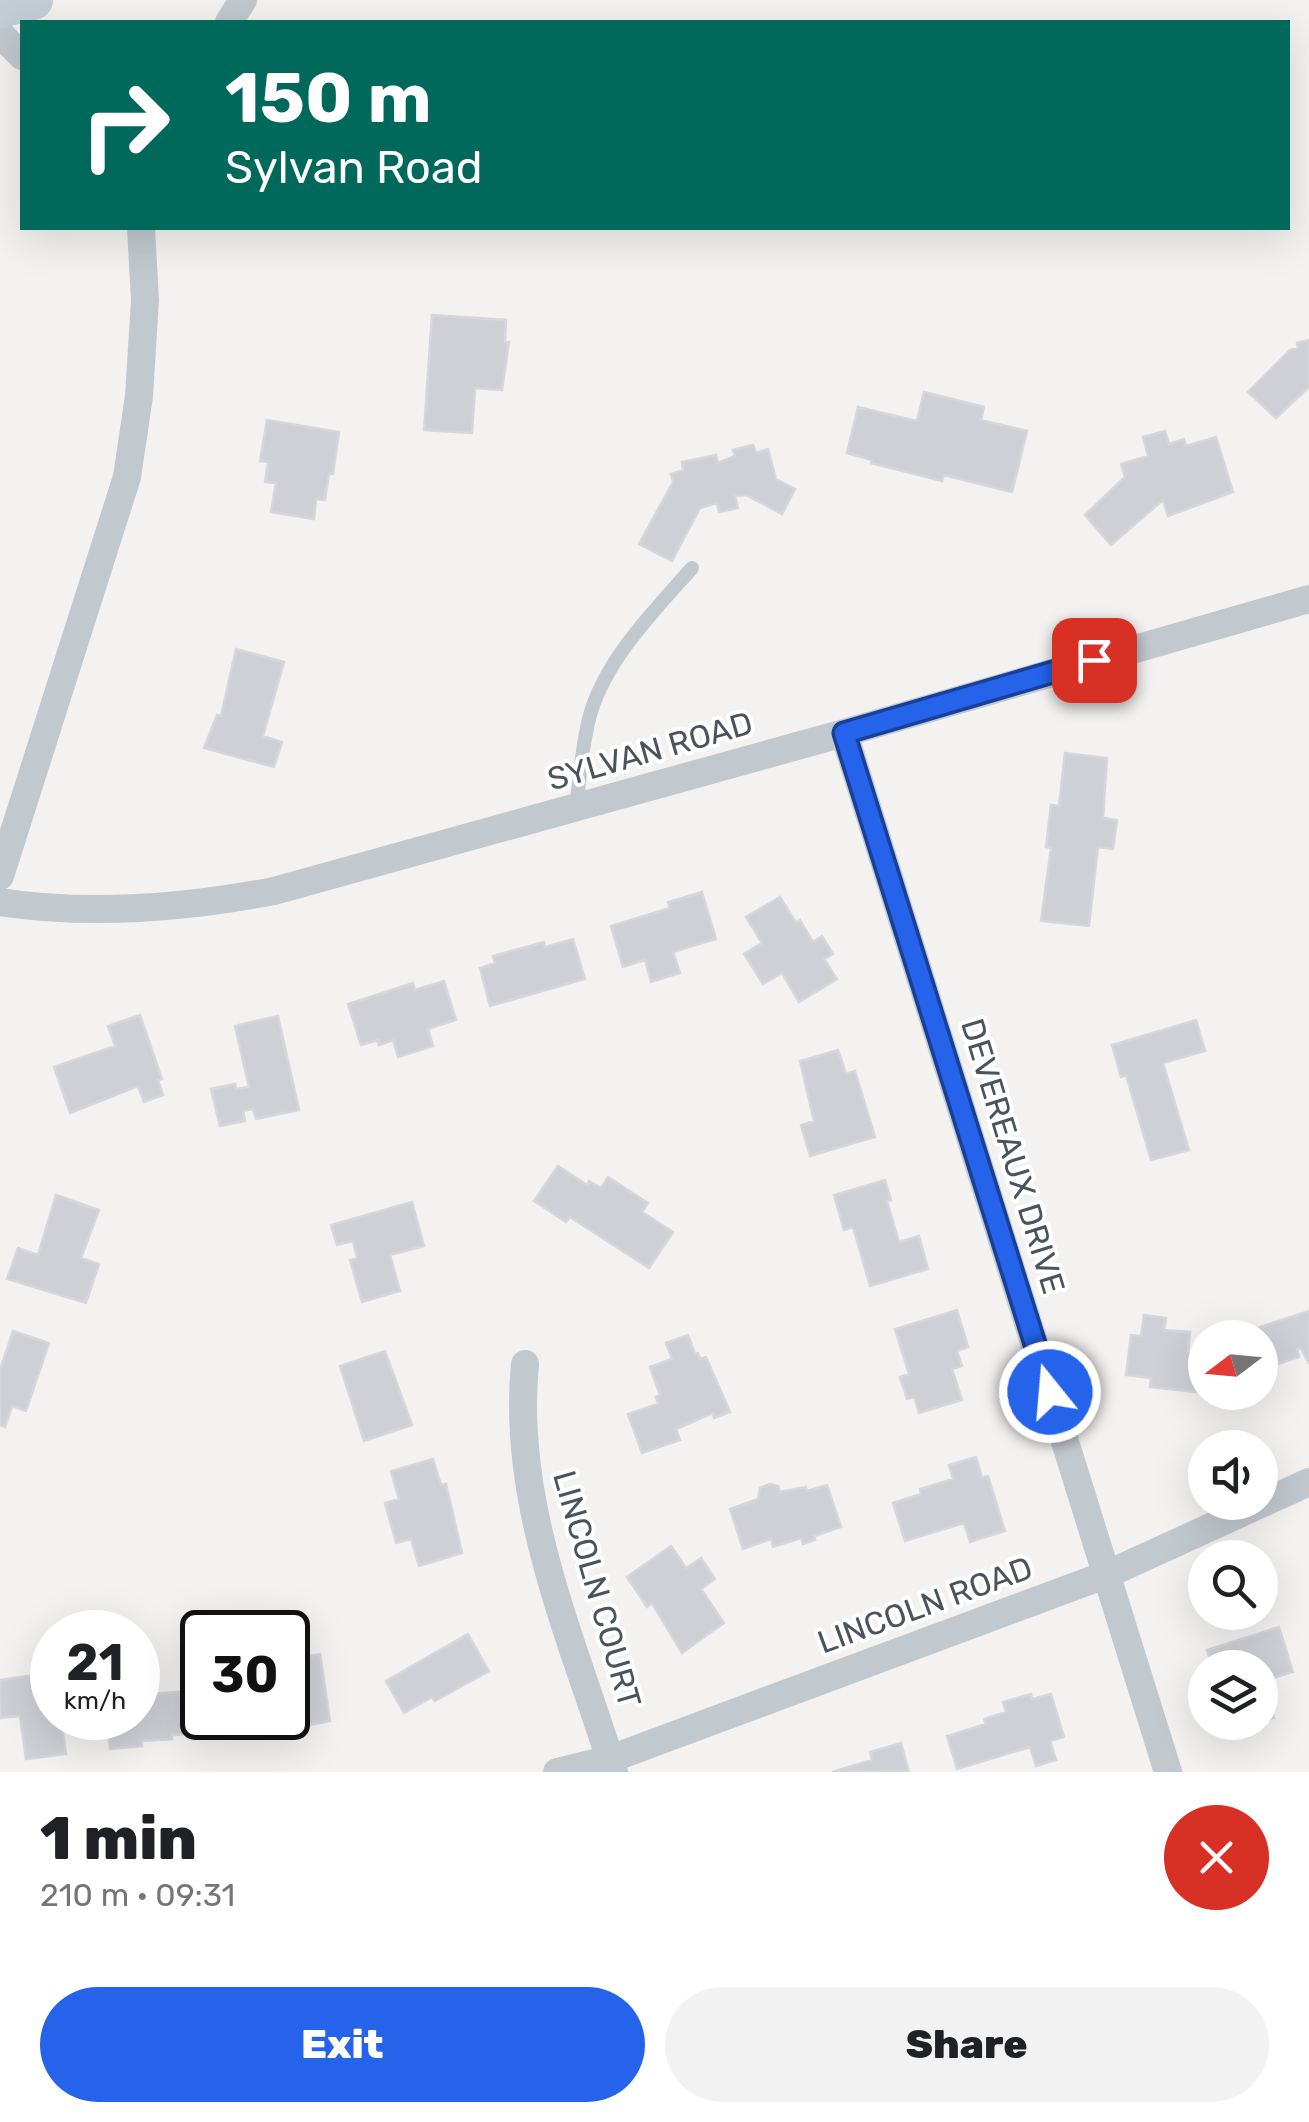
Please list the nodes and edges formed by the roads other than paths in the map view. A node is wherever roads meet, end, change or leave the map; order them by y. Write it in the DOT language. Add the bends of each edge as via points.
graph roads {
  1 [pos="34,0"];
  2 [pos="0,8"];
  3 [pos="0,34"];
  4 [pos="20,54"];
  5 [pos="141,230"];
  6 [pos="692,568"];
  7 [pos="1309,599"];
  8 [pos="844,733"];
  9 [pos="576,808"];
  10 [pos="0,876"];
  11 [pos="0,902"];
  12 [pos="525,1364"];
  13 [pos="1309,1482"];
  14 [pos="1108,1574"];
  15 [pos="612,1765"];
  16 [pos="557,1772"];
  17 [pos="1168,1772"];
  1 -- 2 [label="main road"];
  3 -- 4 [label="street"];
  5 -- 10 [label="street" via="140,396 127,476"];
  6 -- 9 [label="lane" via="650,615 591,713"];
  7 -- 8 [label="street, SYLVAN ROAD"];
  8 -- 9 [label="street, SYLVAN ROAD"];
  8 -- 14 [label="street, DEVEREAUX DRIVE"];
  9 -- 11 [label="street, SYLVAN ROAD" via="232,898 118,909"];
  12 -- 15 [label="street, LINCOLN COURT" via="522,1433 534,1515"];
  13 -- 14 [label="street, LINCOLN ROAD"];
  14 -- 15 [label="street, LINCOLN ROAD"];
  14 -- 17 [label="street, DEVEREAUX DRIVE"];
  15 -- 16 [label="street, LINCOLN ROAD"];
}
